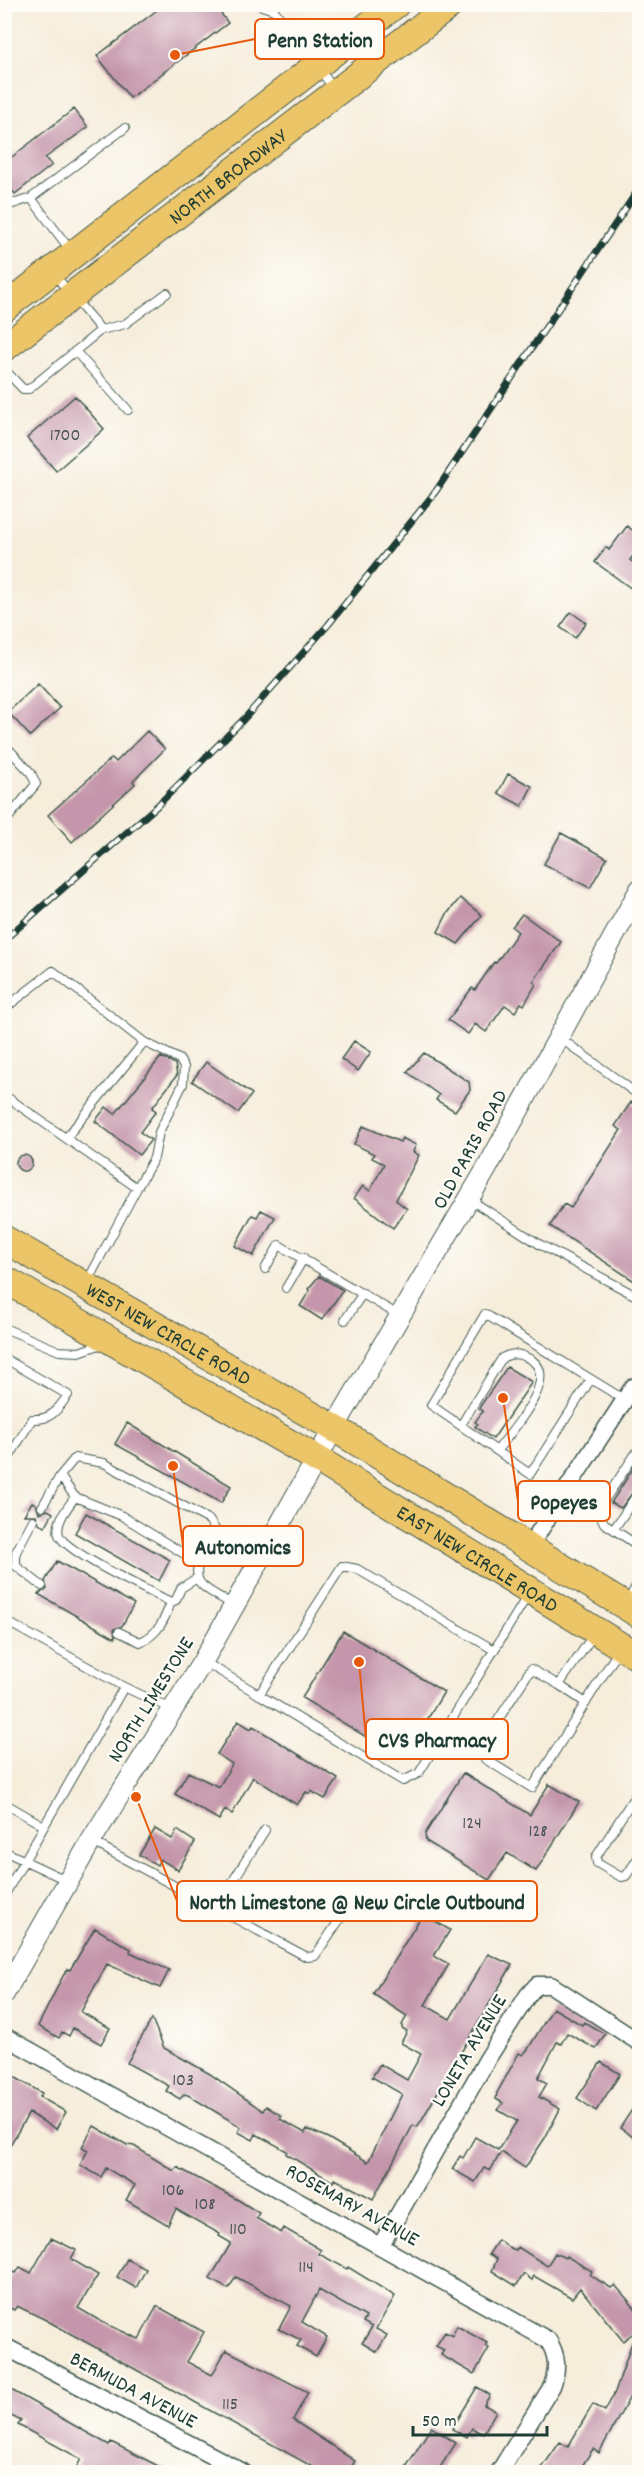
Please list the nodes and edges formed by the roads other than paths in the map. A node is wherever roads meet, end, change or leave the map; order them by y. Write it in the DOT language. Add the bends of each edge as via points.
graph roads {
  1 [pos="256,4"];
  2 [pos="396,4"];
  3 [pos="451,4"];
  4 [pos="316,65"];
  5 [pos="337,92"];
  6 [pos="125,128"];
  7 [pos="4,194"];
  8 [pos="31,198"];
  9 [pos="73,254"];
  10 [pos="51,271"];
  11 [pos="167,293"];
  12 [pos="72,295"];
  13 [pos="4,308"];
  14 [pos="101,330"];
  15 [pos="4,348"];
  16 [pos="75,351"];
  17 [pos="4,369"];
  18 [pos="128,410"];
  19 [pos="4,744"];
  20 [pos="4,823"];
  21 [pos="639,891"];
  22 [pos="4,1009"];
  23 [pos="558,1037"];
  24 [pos="144,1042"];
  25 [pos="4,1095"];
  26 [pos="639,1096"];
  27 [pos="66,1138"];
  28 [pos="137,1188"];
  29 [pos="469,1199"];
  30 [pos="4,1239"];
  31 [pos="304,1258"];
  32 [pos="265,1269"];
  33 [pos="4,1279"];
  34 [pos="85,1285"];
  35 [pos="286,1288"];
  36 [pos="363,1293"];
  37 [pos="639,1298"];
  38 [pos="400,1316"];
  39 [pos="345,1320"];
  40 [pos="4,1328"];
  41 [pos="113,1340"];
  42 [pos="4,1358"];
  43 [pos="591,1379"];
  44 [pos="639,1391"];
  45 [pos="625,1400"];
  46 [pos="460,1425"];
  47 [pos="334,1428"];
  48 [pos="639,1447"];
  49 [pos="497,1451"];
  50 [pos="317,1459"];
  51 [pos="4,1466"];
  52 [pos="60,1476"];
  53 [pos="639,1490"];
  54 [pos="75,1497"];
  55 [pos="42,1507"];
  56 [pos="33,1520"];
  57 [pos="614,1529"];
  58 [pos="219,1535"];
  59 [pos="639,1546"];
  60 [pos="529,1547"];
  61 [pos="264,1552"];
  62 [pos="199,1563"];
  63 [pos="197,1578"];
  64 [pos="639,1579"];
  65 [pos="42,1586"];
  66 [pos="531,1590"];
  67 [pos="171,1602"];
  68 [pos="234,1605"];
  69 [pos="633,1611"];
  70 [pos="4,1620"];
  71 [pos="596,1631"];
  72 [pos="119,1632"];
  73 [pos="494,1650"];
  74 [pos="630,1653"];
  75 [pos="203,1661"];
  76 [pos="559,1685"];
  77 [pos="124,1687"];
  78 [pos="259,1695"];
  79 [pos="586,1703"];
  80 [pos="172,1709"];
  81 [pos="639,1788"];
  82 [pos="4,1803"];
  83 [pos="44,1826"];
  84 [pos="266,1830"];
  85 [pos="91,1841"];
  86 [pos="4,1851"];
  87 [pos="639,1855"];
  88 [pos="24,1860"];
  89 [pos="68,1881"];
  90 [pos="361,1888"];
  91 [pos="4,1896"];
  92 [pos="216,1908"];
  93 [pos="12,1966"];
  94 [pos="4,1994"];
  95 [pos="4,2036"];
  96 [pos="639,2043"];
  97 [pos="381,2245"];
  98 [pos="4,2346"];
  99 [pos="243,2472"];
  100 [pos="499,2472"];
  1 -- 4 [label="lane" via="274,10"];
  2 -- 4 [label="highway, NORTH BROADWAY"];
  3 -- 5 [label="highway, NORTH BROADWAY"];
  4 -- 5 [label="lane"];
  4 -- 9 [label="highway, NORTH BROADWAY"];
  5 -- 12 [label="highway, NORTH BROADWAY"];
  6 -- 8 [label="lane"];
  7 -- 8 [label="lane" via="13,204"];
  8 -- 9 [label="lane"];
  9 -- 10 [label="highway, NORTH BROADWAY"];
  10 -- 12 [label="lane"];
  10 -- 13 [label="highway, NORTH BROADWAY"];
  11 -- 14 [label="lane" via="125,324"];
  12 -- 14 [label="lane"];
  12 -- 15 [label="highway, NORTH BROADWAY"];
  14 -- 16 [label="lane"];
  16 -- 17 [label="lane" via="29,389 23,389"];
  16 -- 18 [label="lane"];
  19 -- 20 [label="lane" via="36,784"];
  21 -- 23 [label="street, OLD PARIS ROAD"];
  22 -- 24 [label="lane" via="53,971"];
  23 -- 26 [label="lane"];
  23 -- 29 [label="street, OLD PARIS ROAD"];
  24 -- 27 [label="lane"];
  24 -- 28 [label="lane" via="179,1059 184,1067 183,1084 159,1132 154,1158"];
  25 -- 27 [label="lane"];
  27 -- 28 [label="lane"];
  28 -- 34 [label="lane"];
  29 -- 37 [label="lane" via="539,1244"];
  29 -- 38 [label="street, OLD PARIS ROAD"];
  30 -- 34 [label="highway, WEST NEW CIRCLE ROAD"];
  31 -- 32 [label="lane" via="279,1245"];
  31 -- 35 [label="lane"];
  31 -- 36 [label="lane"];
  33 -- 41 [label="highway, WEST NEW CIRCLE ROAD"];
  34 -- 47 [label="highway, WEST NEW CIRCLE ROAD"];
  36 -- 38 [label="lane"];
  36 -- 39 [label="lane"];
  38 -- 47 [label="street, OLD PARIS ROAD"];
  40 -- 41 [label="lane" via="59,1351 79,1352"];
  41 -- 50 [label="highway, WEST NEW CIRCLE ROAD"];
  42 -- 51 [label="lane" via="68,1395 54,1415 32,1419"];
  43 -- 45 [label="lane"];
  43 -- 46 [label="lane" via="485,1314 431,1405"];
  43 -- 49 [label="lane" via="530,1474"];
  44 -- 45 [label="street" via="633,1387"];
  45 -- 60 [label="street"];
  46 -- 49 [label="lane"];
  46 -- 49 [label="lane" via="502,1358 521,1355 534,1361 542,1380 538,1392"];
  47 -- 50 [label="street, NORTH LIMESTONE"];
  47 -- 60 [label="highway, EAST NEW CIRCLE ROAD"];
  48 -- 57 [label="lane" via="599,1507 599,1517"];
  50 -- 61 [label="street, NORTH LIMESTONE"];
  50 -- 66 [label="highway, EAST NEW CIRCLE ROAD"];
  52 -- 54 [label="lane"];
  52 -- 55 [label="lane"];
  52 -- 58 [label="lane" via="75,1458 104,1462 209,1520"];
  53 -- 57 [label="lane"];
  54 -- 62 [label="lane" via="122,1516"];
  54 -- 67 [label="lane" via="58,1526 64,1542 97,1564"];
  56 -- 65 [label="lane" via="16,1552 16,1566"];
  57 -- 59 [label="lane"];
  58 -- 61 [label="lane" via="229,1534"];
  58 -- 62 [label="lane" via="210,1542"];
  60 -- 69 [label="highway, EAST NEW CIRCLE ROAD"];
  61 -- 68 [label="street, NORTH LIMESTONE"];
  62 -- 63 [label="lane"];
  63 -- 67 [label="lane" via="181,1588"];
  63 -- 68 [label="lane"];
  64 -- 69 [label="lane"];
  66 -- 71 [label="highway, EAST NEW CIRCLE ROAD"];
  66 -- 73 [label="lane"];
  67 -- 72 [label="lane" via="152,1637 140,1642"];
  68 -- 75 [label="street, NORTH LIMESTONE"];
  70 -- 77 [label="lane"];
  71 -- 74 [label="highway, EAST NEW CIRCLE ROAD"];
  71 -- 76 [label="lane"];
  73 -- 78 [label="lane" via="357,1569 342,1566"];
  73 -- 78 [label="lane" via="419,1773 403,1781"];
  74 -- 79 [label="lane"];
  75 -- 78 [label="lane"];
  75 -- 80 [label="street, NORTH LIMESTONE"];
  76 -- 79 [label="lane"];
  76 -- 79 [label="lane" via="531,1669 480,1748 485,1759 532,1788"];
  77 -- 80 [label="lane"];
  77 -- 83 [label="lane"];
  80 -- 85 [label="street, NORTH LIMESTONE"];
  81 -- 87 [label="lane" via="596,1857 597,1863 621,1877 626,1876"];
  82 -- 83 [label="lane"];
  83 -- 88 [label="lane"];
  84 -- 92 [label="lane"];
  85 -- 89 [label="street, NORTH LIMESTONE"];
  85 -- 92 [label="lane"];
  86 -- 88 [label="lane"];
  88 -- 89 [label="lane"];
  88 -- 91 [label="lane"];
  89 -- 93 [label="street, NORTH LIMESTONE"];
  90 -- 92 [label="lane" via="315,1956 307,1957"];
  93 -- 94 [label="street, NORTH LIMESTONE"];
  95 -- 97 [label="street, ROSEMARY AVENUE"];
  96 -- 97 [label="street, LONETA AVENUE" via="551,1985 537,1986 488,2058"];
  97 -- 100 [label="street, ROSEMARY AVENUE" via="548,2340 552,2347 557,2372 552,2386"];
  98 -- 99 [label="street, BERMUDA AVENUE"];
}
